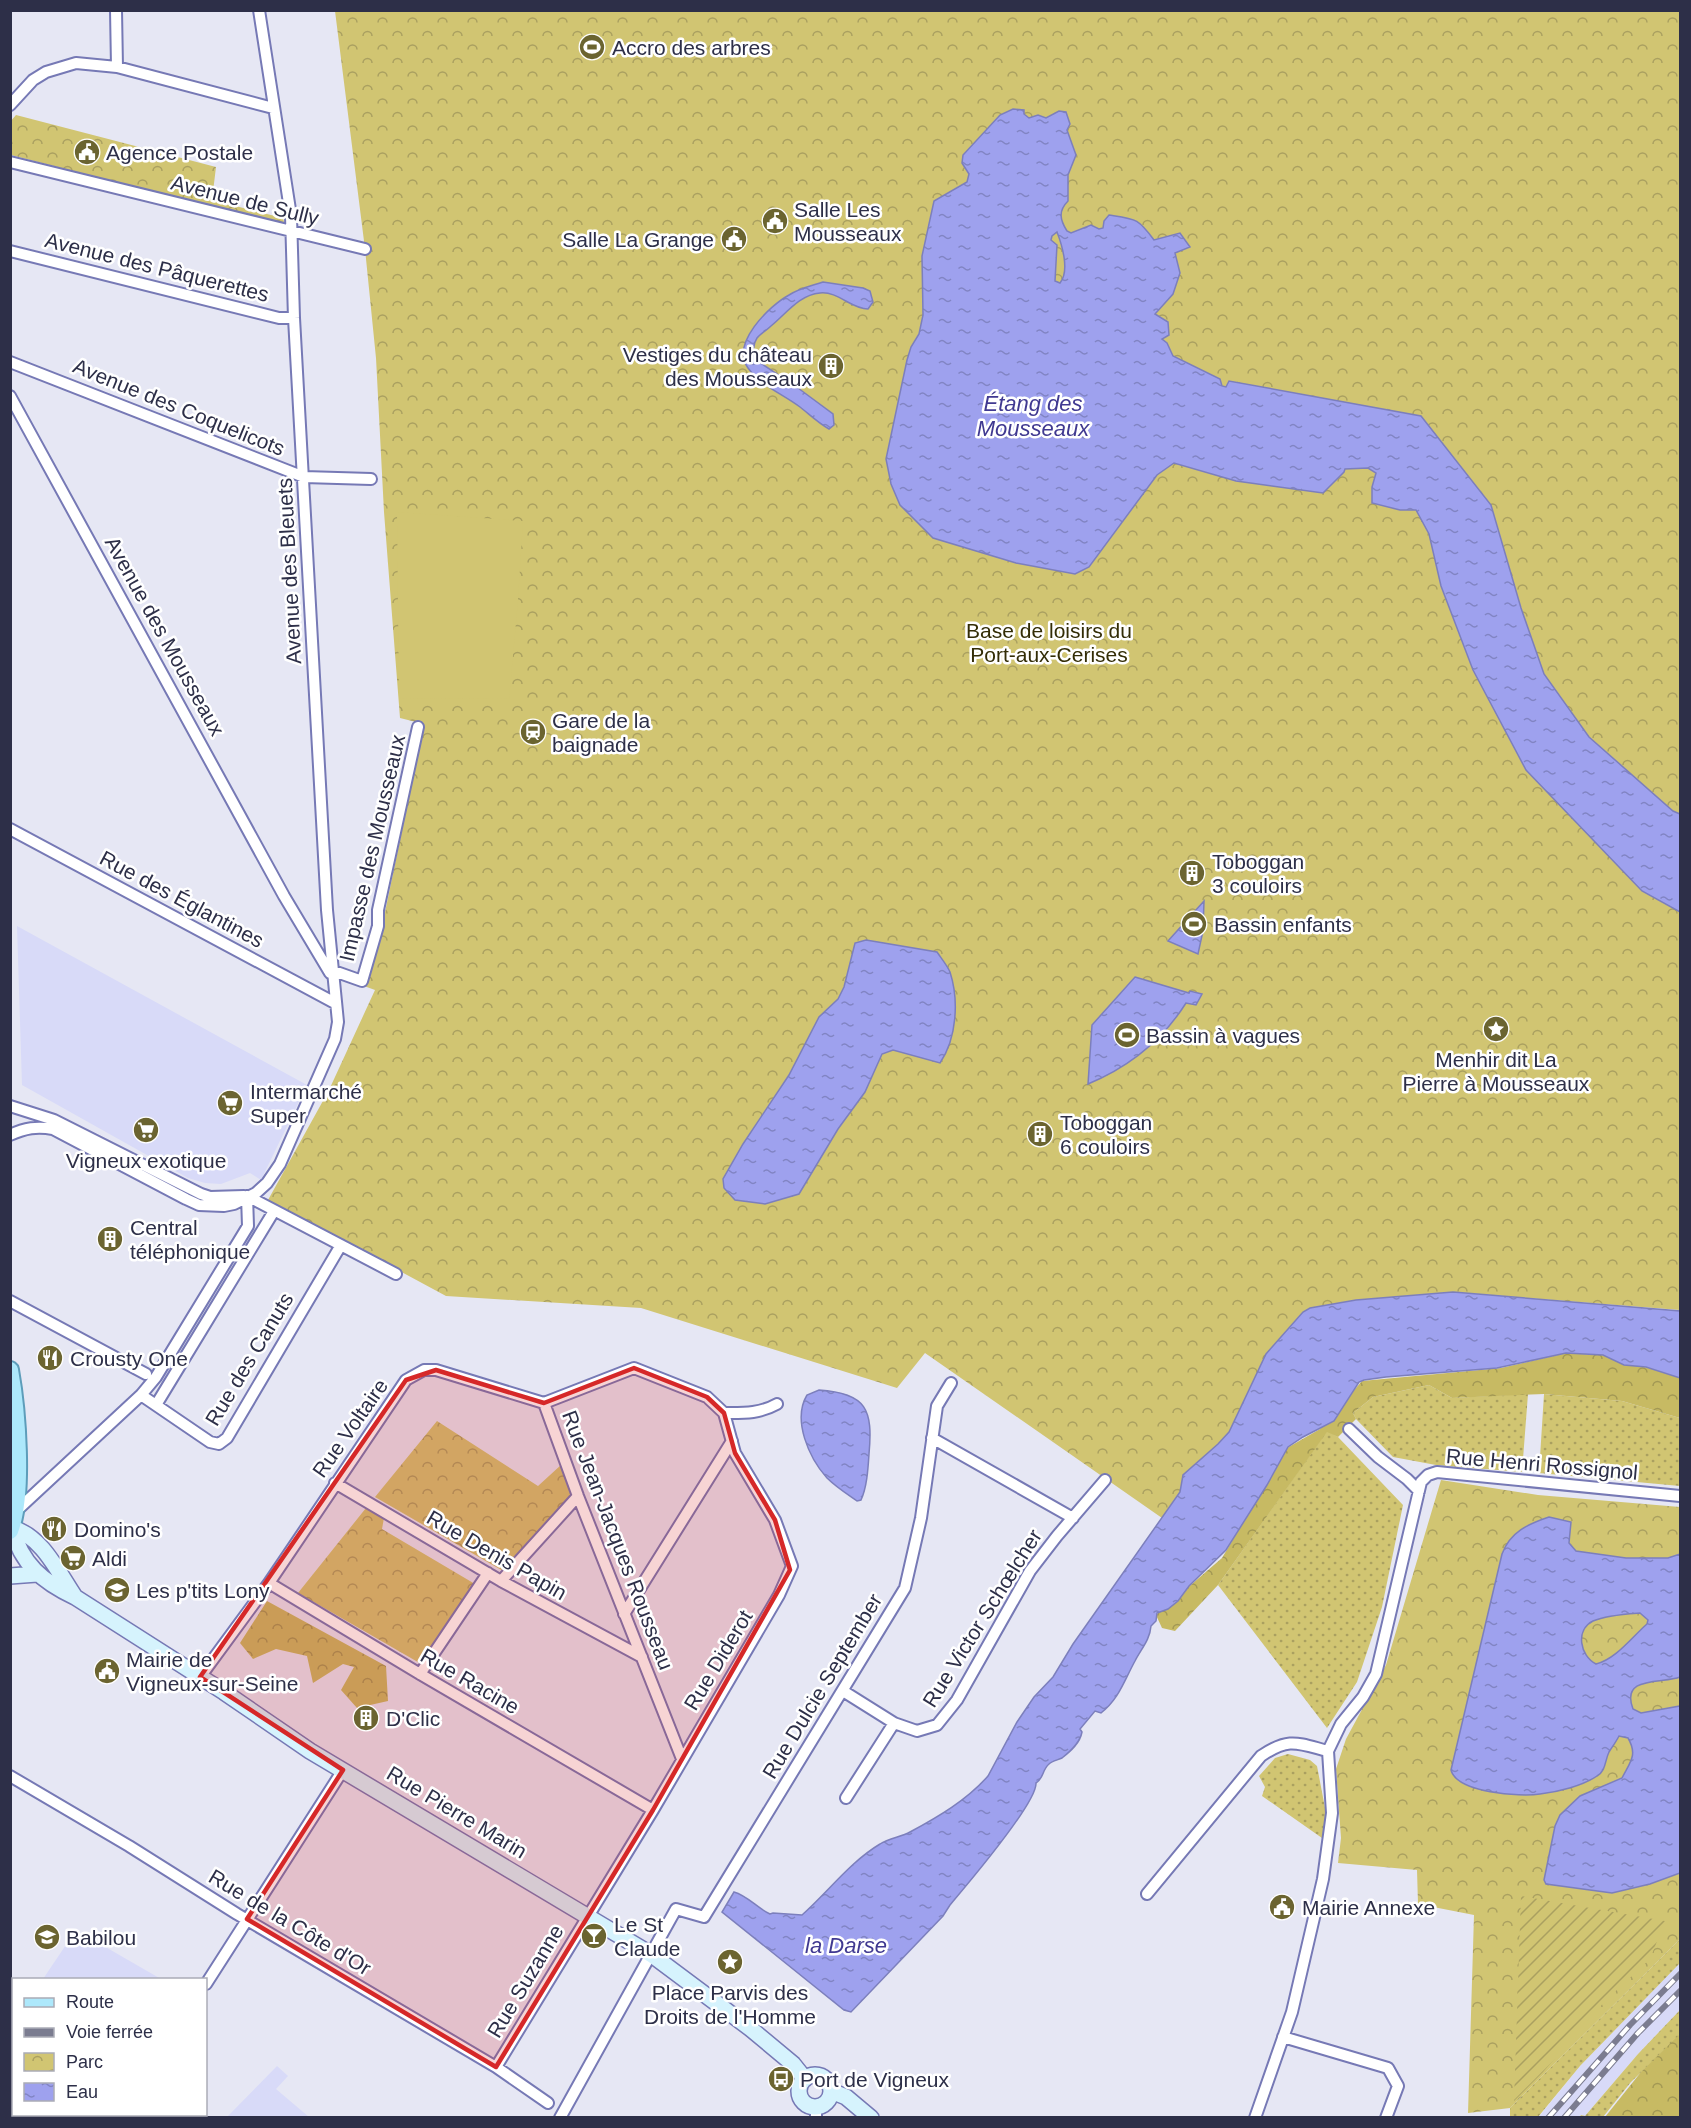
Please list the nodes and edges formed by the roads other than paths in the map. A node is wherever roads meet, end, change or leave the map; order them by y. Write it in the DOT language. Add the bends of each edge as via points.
graph roads {
  1 [pos="116,10"];
  2 [pos="259,10"];
  3 [pos="117,67"];
  4 [pos="10,105"];
  5 [pos="273,108"];
  6 [pos="10,162"];
  7 [pos="291,231"];
  8 [pos="365,249"];
  9 [pos="10,251"];
  10 [pos="294,318"];
  11 [pos="10,362"];
  12 [pos="10,396"];
  13 [pos="304,477"];
  14 [pos="371,479"];
  15 [pos="418,727"];
  16 [pos="10,829"];
  17 [pos="332,973"];
  18 [pos="335,1004"];
  19 [pos="10,1106"];
  20 [pos="10,1135"];
  21 [pos="247,1196"];
  22 [pos="274,1211"];
  23 [pos="340,1245"];
  24 [pos="396,1274"];
  25 [pos="10,1300"];
  26 [pos="10,1370"];
  27 [pos="146,1374"];
  28 [pos="951,1383"];
  29 [pos="141,1395"];
  30 [pos="544,1402"];
  31 [pos="777,1404"];
  32 [pos="156,1405"];
  33 [pos="723,1413"];
  34 [pos="1349,1429"];
  35 [pos="932,1438"];
  36 [pos="732,1441"];
  37 [pos="1105,1480"];
  38 [pos="335,1483"];
  39 [pos="1419,1491"];
  40 [pos="578,1496"];
  41 [pos="1680,1497"];
  42 [pos="1073,1518"];
  43 [pos="12,1525"];
  44 [pos="488,1573"];
  45 [pos="37,1574"];
  46 [pos="10,1576"];
  47 [pos="501,1581"];
  48 [pos="269,1582"];
  49 [pos="75,1597"];
  50 [pos="624,1614"];
  51 [pos="642,1657"];
  52 [pos="420,1674"];
  53 [pos="200,1677"];
  54 [pos="843,1691"];
  55 [pos="894,1723"];
  56 [pos="1328,1751"];
  57 [pos="682,1759"];
  58 [pos="343,1770"];
  59 [pos="10,1776"];
  60 [pos="846,1798"];
  61 [pos="653,1810"];
  62 [pos="1147,1894"];
  63 [pos="587,1915"];
  64 [pos="247,1919"];
  65 [pos="652,1955"];
  66 [pos="207,1982"];
  67 [pos="1283,2037"];
  68 [pos="496,2067"];
  69 [pos="805,2079"];
  70 [pos="831,2091"];
  71 [pos="549,2103"];
  72 [pos="816,2112"];
  73 [pos="560,2118"];
  74 [pos="871,2118"];
  75 [pos="1255,2118"];
  76 [pos="1386,2118"];
  1 -- 3 [label="street"];
  2 -- 5 [label="street, Avenue des Bleuets"];
  3 -- 4 [label="street" via="76,63 58,68 33,80"];
  3 -- 5 [label="street"];
  5 -- 7 [label="street, Avenue des Bleuets"];
  6 -- 7 [label="street, Avenue de Sully"];
  7 -- 8 [label="street, Avenue de Sully"];
  7 -- 10 [label="street, Avenue des Bleuets"];
  9 -- 10 [label="street, Avenue des Pâquerettes" via="279,318"];
  10 -- 13 [label="street, Avenue des Bleuets"];
  11 -- 13 [label="street, Avenue des Coquelicots"];
  12 -- 17 [label="street, Avenue des Mousseaux" via="284,896"];
  13 -- 14 [label="street, Avenue des Coquelicots"];
  13 -- 17 [label="street, Avenue des Bleuets"];
  15 -- 17 [label="street, Impasse des Mousseaux" via="378,910 378,926 362,981"];
  16 -- 18 [label="street, Rue des Églantines"];
  17 -- 18 [label="street, Avenue des Bleuets"];
  18 -- 21 [label="street, Avenue des Bleuets" via="335,1039 280,1164 267,1183"];
  19 -- 21 [label="street" via="54,1120 201,1194"];
  20 -- 21 [label="street, Avenue des Bleuets" via="25,1128 53,1128 199,1205 224,1206"];
  21 -- 22 [label="street"];
  21 -- 29 [label="street" via="248,1226 156,1377"];
  22 -- 23 [label="street"];
  22 -- 32 [label="street"];
  23 -- 24 [label="street"];
  23 -- 32 [label="street, Rue des Canuts" via="227,1438 219,1444 210,1442"];
  25 -- 27 [label="street"];
  26 -- 43 [label="main road" via="15,1395 18,1483"];
  28 -- 35 [label="street, Rue Dulcie September" via="937,1406"];
  29 -- 32 [label="street, Rue des Canuts"];
  29 -- 43 [label="street"];
  30 -- 33 [label="street" via="634,1368 707,1397"];
  30 -- 38 [label="street, Rue Voltaire" via="436,1370 424,1370 406,1380"];
  30 -- 40 [label="street, Rue Jean-Jacques Rousseau"];
  31 -- 33 [label="street" via="752,1413"];
  33 -- 36 [label="street, Rue Diderot"];
  34 -- 39 [label="street"];
  35 -- 42 [label="street"];
  35 -- 54 [label="street, Rue Dulcie September" via="921,1518 905,1588"];
  36 -- 50 [label="street"];
  36 -- 57 [label="street, Rue Diderot" via="735,1453 775,1520 792,1566 779,1595"];
  37 -- 42 [label="street, Rue Victor Schœlcher"];
  38 -- 44 [label="street, Rue Denis Papin"];
  38 -- 48 [label="street, Rue Voltaire"];
  39 -- 41 [label="street, Rue Henri Rossignol" via="1421,1482 1437,1472"];
  39 -- 56 [label="street" via="1376,1674 1341,1724"];
  40 -- 47 [label="street"];
  40 -- 50 [label="street, Rue Jean-Jacques Rousseau"];
  42 -- 55 [label="street, Rue Victor Schœlcher" via="1030,1571 957,1700 937,1725 917,1731"];
  43 -- 45 [label="street, Rue Pierre Marin" via="19,1546"];
  43 -- 49 [label="street, Rue Pierre Marin" via="38,1543"];
  44 -- 47 [label="street, Rue Denis Papin"];
  44 -- 52 [label="street"];
  45 -- 46 [label="street"];
  45 -- 49 [label="street, Rue Pierre Marin"];
  47 -- 51 [label="street, Rue Denis Papin"];
  48 -- 52 [label="street, Rue Racine"];
  48 -- 53 [label="street, Rue Voltaire"];
  49 -- 53 [label="street, Rue Pierre Marin"];
  50 -- 51 [label="street, Rue Jean-Jacques Rousseau"];
  51 -- 57 [label="street, Rue Jean-Jacques Rousseau"];
  52 -- 61 [label="street, Rue Racine"];
  53 -- 58 [label="street, Rue Pierre Marin"];
  54 -- 55 [label="street, Rue Victor Schœlcher"];
  54 -- 65 [label="street, Rue Dulcie September" via="704,1917 676,1909"];
  55 -- 60 [label="street"];
  56 -- 62 [label="street" via="1293,1742 1277,1745 1262,1756"];
  56 -- 67 [label="street" via="1332,1813 1323,1879"];
  57 -- 61 [label="street, Rue Diderot"];
  58 -- 63 [label="street, Rue Pierre Marin"];
  58 -- 64 [label="street"];
  59 -- 64 [label="street, Rue de la Côte d'Or"];
  61 -- 63 [label="street, Rue Diderot"];
  63 -- 65 [label="street, Rue Pierre Marin"];
  63 -- 68 [label="street, Rue Suzanne"];
  64 -- 66 [label="street"];
  64 -- 68 [label="street, Rue de la Côte d'Or"];
  65 -- 69 [label="street, Rue Pierre Marin" via="752,2030"];
  65 -- 73 [label="street"];
  67 -- 75 [label="street"];
  67 -- 76 [label="street" via="1388,2068 1398,2086"];
  68 -- 71 [label="street, Rue de la Côte d'Or"];
  69 -- 70 [label="street" via="814,2075 824,2078"];
  69 -- 72 [label="street" via="800,2097"];
  70 -- 72 [label="street"];
  70 -- 74 [label="street" via="846,2097"];
}
